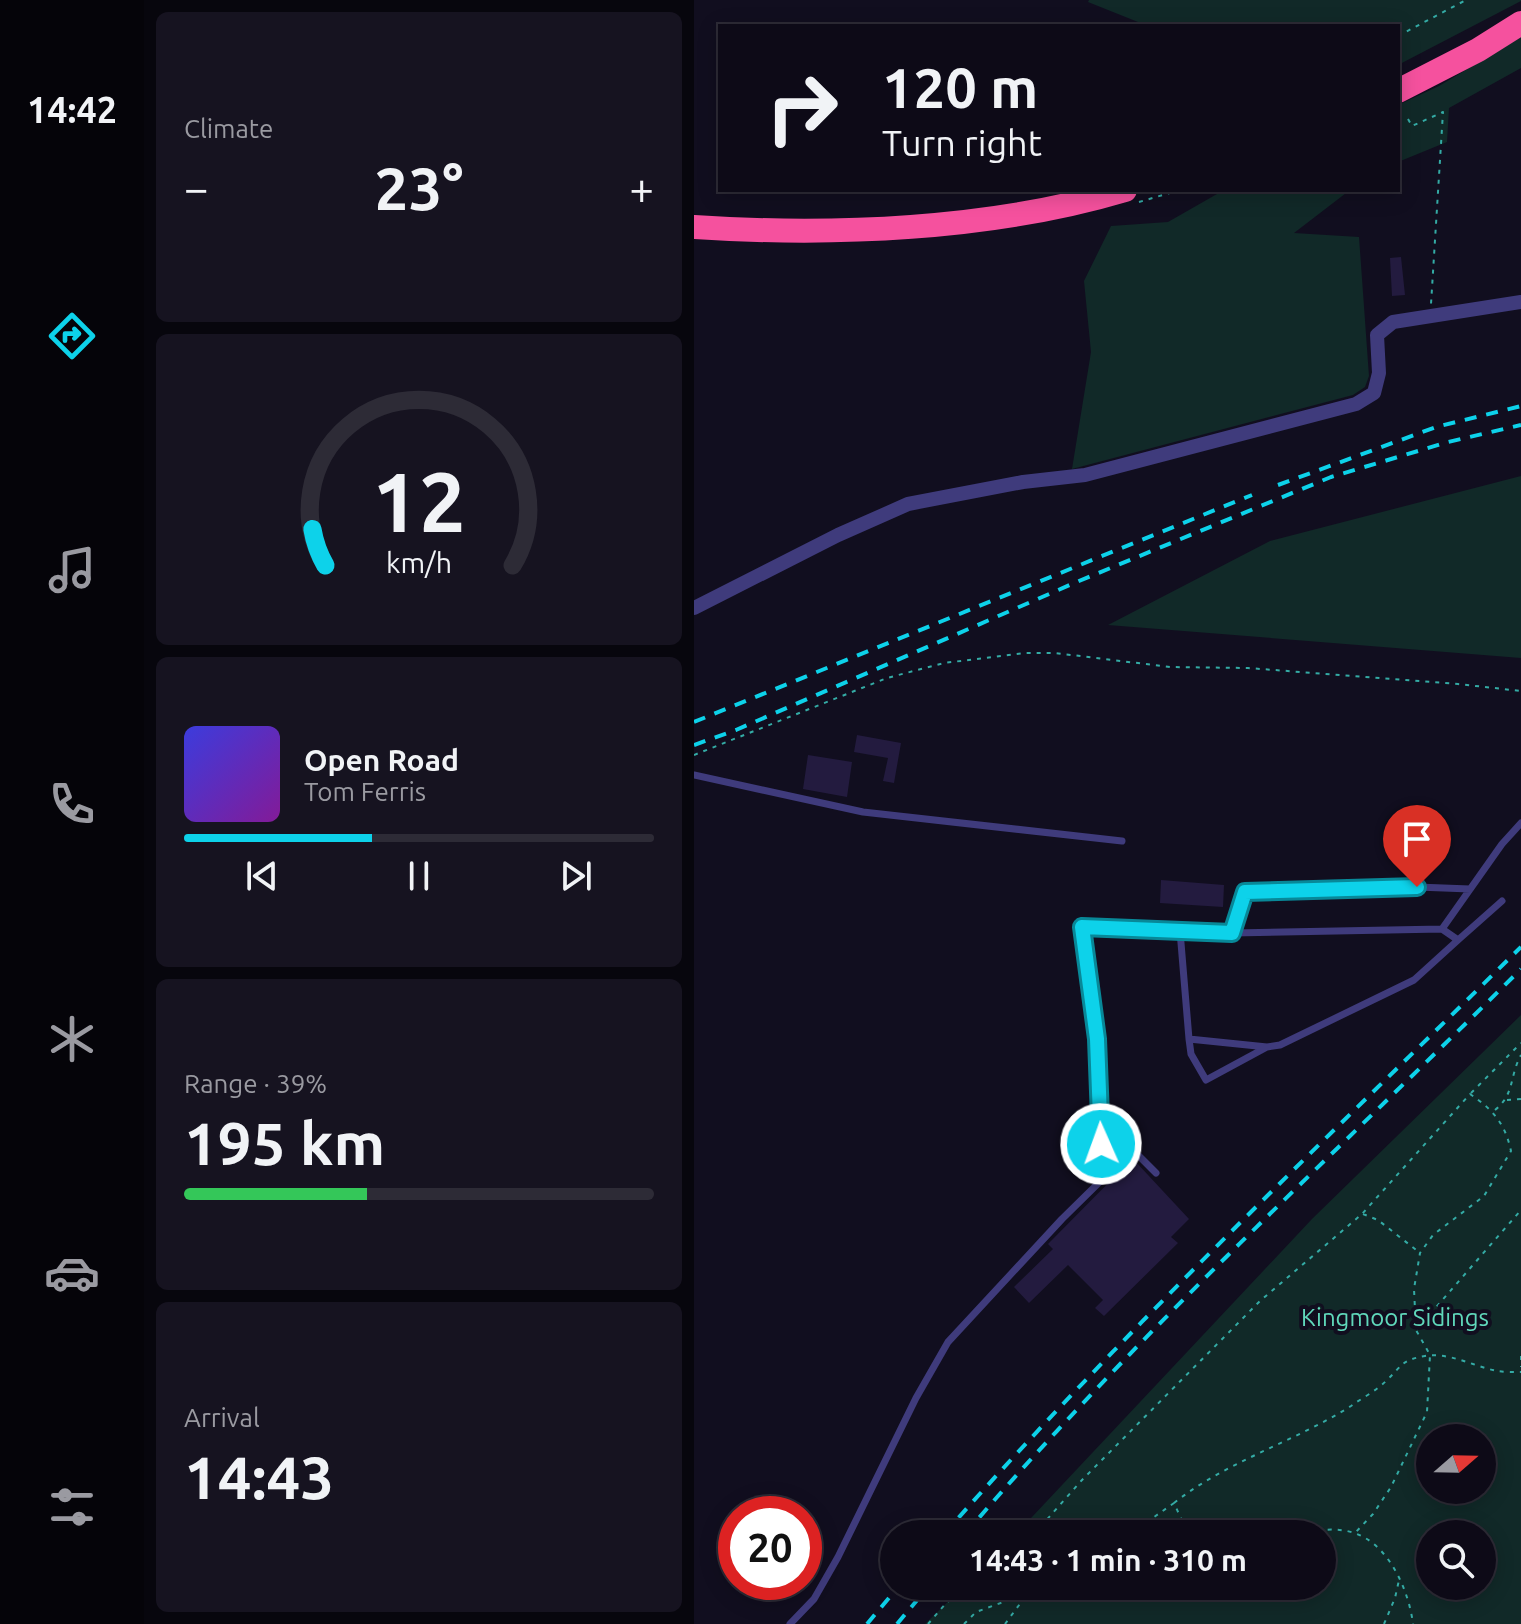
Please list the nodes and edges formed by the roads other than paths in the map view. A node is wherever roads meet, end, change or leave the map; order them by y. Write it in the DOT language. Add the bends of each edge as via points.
graph roads {
  1 [pos="1521,23"];
  2 [pos="1400,90"];
  3 [pos="1118,192"];
  4 [pos="694,227"];
  5 [pos="1521,302"];
  6 [pos="694,608"];
  7 [pos="694,775"];
  8 [pos="1521,823"];
  9 [pos="1122,841"];
  10 [pos="1470,889"];
  11 [pos="1502,901"];
  12 [pos="1442,929"];
  13 [pos="1180,931"];
  14 [pos="1232,933"];
  15 [pos="1458,940"];
  16 [pos="1189,1039"];
  17 [pos="1267,1047"];
  18 [pos="1101,1144"];
  19 [pos="1156,1173"];
  20 [pos="790,1624"];
  1 -- 2 [label="highway"];
  3 -- 4 [label="highway" via="1075,205 934,224 809,231"];
  5 -- 6 [label="street" via="1393,322 1377,335 1374,393 1356,404 1085,475 908,504"];
  7 -- 9 [label="lane" via="863,812"];
  8 -- 10 [label="lane"];
  10 -- 12 [label="lane"];
  10 -- 14 [label="lane" via="1245,892"];
  11 -- 15 [label="lane"];
  12 -- 14 [label="lane"];
  12 -- 15 [label="lane"];
  13 -- 14 [label="lane"];
  13 -- 16 [label="lane"];
  13 -- 18 [label="lane" via="1082,927 1097,1039"];
  15 -- 17 [label="lane" via="1414,980"];
  16 -- 17 [label="lane"];
  16 -- 17 [label="lane" via="1206,1080"];
  19 -- 20 [label="lane" via="1137,1154 1127,1155 948,1342 838,1557 814,1599"];
}
